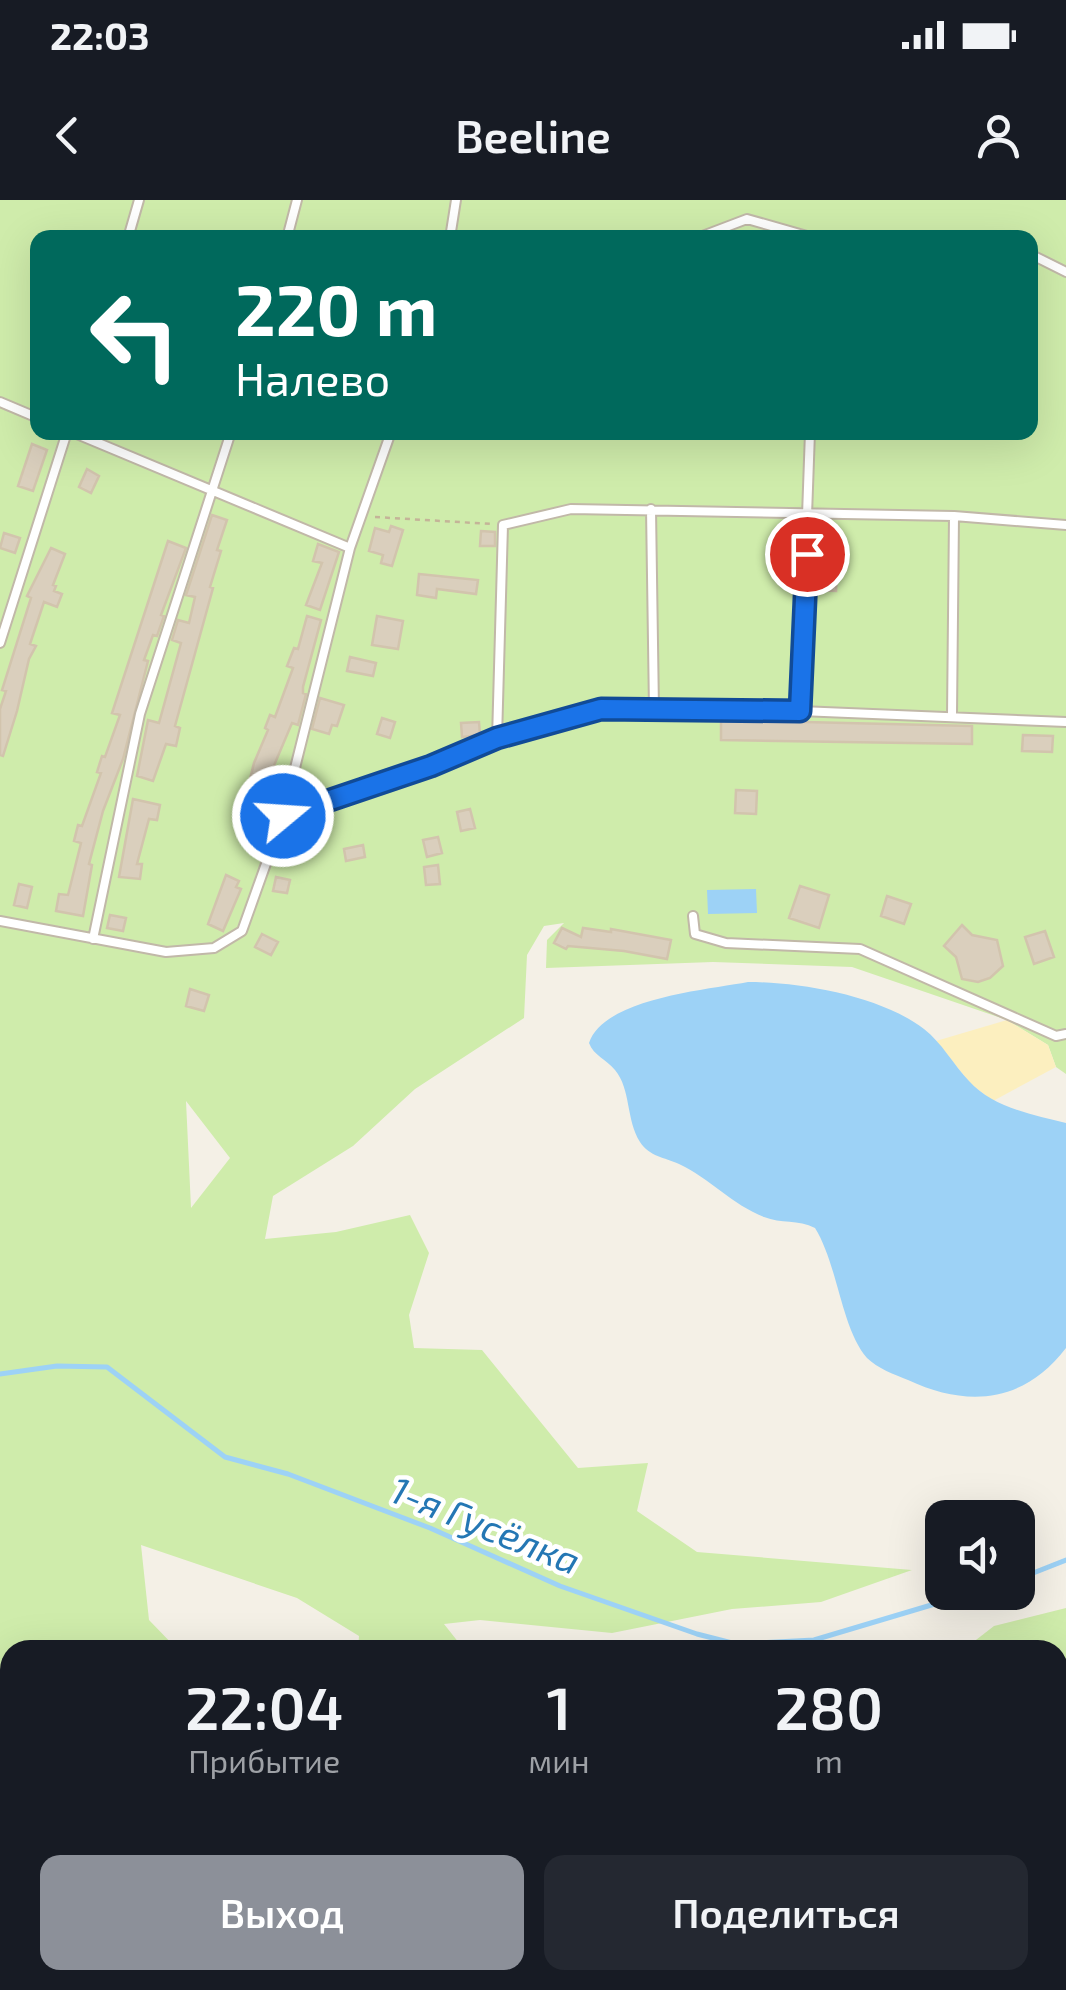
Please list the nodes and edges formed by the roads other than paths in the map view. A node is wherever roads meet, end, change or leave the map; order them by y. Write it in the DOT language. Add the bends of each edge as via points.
graph roads {
  1 [pos="140,200"];
  2 [pos="297,200"];
  3 [pos="456,200"];
  4 [pos="131,230"];
  5 [pos="289,230"];
  6 [pos="451,230"];
  7 [pos="718,230"];
  8 [pos="786,230"];
  9 [pos="1038,258"];
  10 [pos="1066,272"];
  11 [pos="0,402"];
  12 [pos="30,415"];
  13 [pos="67,440"];
  14 [pos="89,440"];
  15 [pos="229,440"];
  16 [pos="388,440"];
  17 [pos="810,440"];
  18 [pos="214,492"];
  19 [pos="651,509"];
  20 [pos="809,515"];
  21 [pos="954,516"];
  22 [pos="1066,525"];
  23 [pos="350,548"];
  24 [pos="0,643"];
  25 [pos="654,710"];
  26 [pos="800,711"];
  27 [pos="952,715"];
  28 [pos="1066,722"];
  29 [pos="497,738"];
  30 [pos="283,816"];
  31 [pos="693,916"];
  32 [pos="0,921"];
  33 [pos="93,938"];
  34 [pos="1066,1034"];
  1 -- 4 [label="lane"];
  2 -- 5 [label="lane"];
  3 -- 6 [label="lane"];
  7 -- 8 [label="lane" via="747,219"];
  9 -- 10 [label="lane"];
  11 -- 12 [label="lane"];
  13 -- 24 [label="lane"];
  14 -- 18 [label="lane"];
  15 -- 18 [label="lane"];
  16 -- 23 [label="lane"];
  17 -- 20 [label="lane"];
  18 -- 23 [label="lane"];
  18 -- 33 [label="lane" via="140,714"];
  19 -- 20 [label="lane"];
  19 -- 25 [label="lane"];
  19 -- 29 [label="lane" via="571,509 503,525"];
  20 -- 21 [label="lane"];
  20 -- 26 [label="lane"];
  21 -- 22 [label="lane"];
  21 -- 27 [label="lane"];
  23 -- 30 [label="lane"];
  25 -- 26 [label="lane"];
  25 -- 29 [label="lane" via="601,709"];
  26 -- 27 [label="lane"];
  27 -- 28 [label="lane"];
  29 -- 30 [label="lane"];
  30 -- 33 [label="lane" via="242,931 214,948 166,952"];
  31 -- 34 [label="lane" via="695,934 726,943 860,949 1056,1036"];
  32 -- 33 [label="lane"];
}
